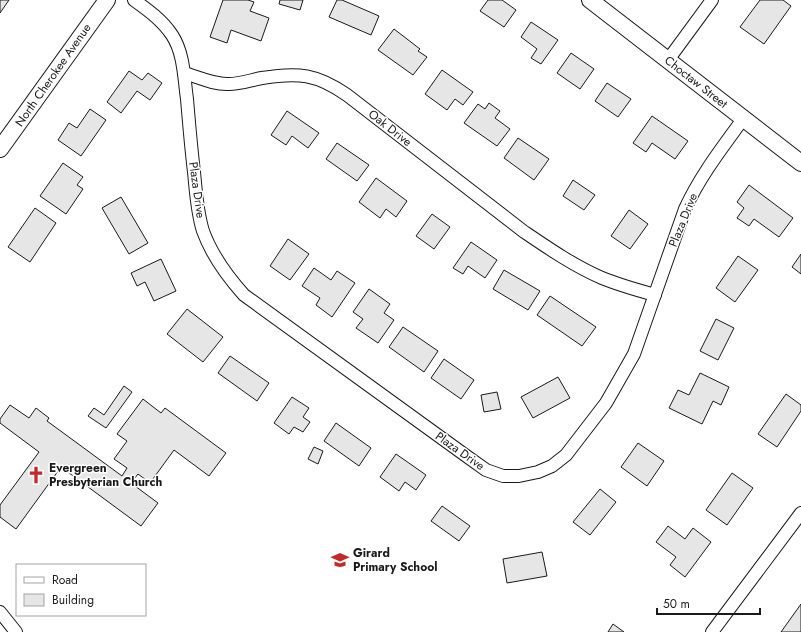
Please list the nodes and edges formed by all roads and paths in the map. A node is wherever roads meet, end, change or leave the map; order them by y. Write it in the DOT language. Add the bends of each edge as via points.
graph roads {
  1 [pos="106,0"];
  2 [pos="134,0"];
  3 [pos="590,0"];
  4 [pos="712,0"];
  5 [pos="668,60"];
  6 [pos="184,73"];
  7 [pos="743,119"];
  8 [pos="0,149"];
  9 [pos="801,163"];
  10 [pos="655,295"];
  11 [pos="801,513"];
  12 [pos="0,612"];
  13 [pos="16,632"];
  14 [pos="712,632"];
  1 -- 8 [label="street, North Cherokee Avenue"];
  2 -- 6 [label="street" via="163,22 179,51"];
  3 -- 5 [label="street, Choctaw Street"];
  4 -- 5 [label="street"];
  5 -- 7 [label="street, Choctaw Street"];
  6 -- 10 [label="street, Oak Drive" via="228,84 285,75 316,78 332,84 551,250 601,278"];
  6 -- 10 [label="street, Plaza Drive" via="198,209 213,254 226,275 244,295 486,470 503,476 519,476 552,466 566,455 619,382 634,354"];
  7 -- 9 [label="street, Choctaw Street"];
  7 -- 10 [label="street, Plaza Drive" via="705,172 685,209"];
  11 -- 14 [label="street"];
  12 -- 13 [label="street"];
}
